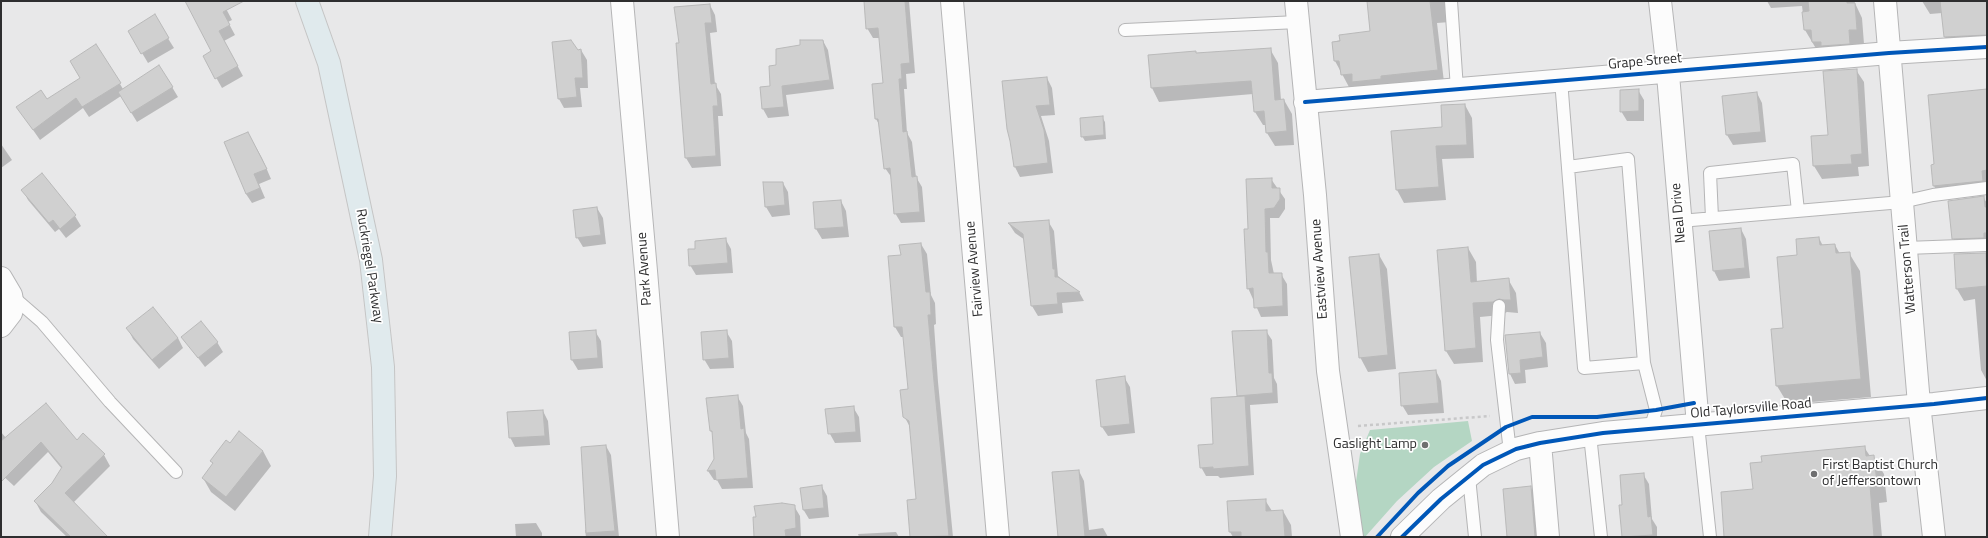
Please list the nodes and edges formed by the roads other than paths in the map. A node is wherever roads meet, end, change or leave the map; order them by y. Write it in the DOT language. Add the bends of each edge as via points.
graph roads {
  1 [pos="307,1"];
  2 [pos="622,1"];
  3 [pos="952,1"];
  4 [pos="1451,1"];
  5 [pos="1660,1"];
  6 [pos="1885,1"];
  7 [pos="1297,11"];
  8 [pos="1125,30"];
  9 [pos="1987,47"];
  10 [pos="1889,53"];
  11 [pos="1667,71"];
  12 [pos="1561,80"];
  13 [pos="1457,89"];
  14 [pos="1305,102"];
  15 [pos="1568,167"];
  16 [pos="1987,188"];
  17 [pos="1902,202"];
  18 [pos="1798,211"];
  19 [pos="1712,218"];
  20 [pos="1680,220"];
  21 [pos="1987,245"];
  22 [pos="1906,248"];
  23 [pos="6,286"];
  24 [pos="1499,306"];
  25 [pos="1,326"];
  26 [pos="1644,363"];
  27 [pos="1987,398"];
  28 [pos="1919,404"];
  29 [pos="1698,425"];
  30 [pos="1650,429"];
  31 [pos="1590,435"];
  32 [pos="1540,443"];
  33 [pos="1510,452"];
  34 [pos="176,472"];
  35 [pos="1469,477"];
  36 [pos="380,537"];
  37 [pos="668,537"];
  38 [pos="998,537"];
  39 [pos="1352,537"];
  40 [pos="1402,537"];
  41 [pos="1475,537"];
  42 [pos="1548,537"];
  43 [pos="1600,537"];
  44 [pos="1710,537"];
  45 [pos="1934,537"];
  1 -- 36 [label="main road, Ruckriegel Parkway" via="330,63 371,260 383,366 385,476"];
  2 -- 37 [label="street, Park Avenue"];
  3 -- 38 [label="street, Fairview Avenue"];
  4 -- 13 [label="lane"];
  5 -- 11 [label="street, Neal Drive"];
  6 -- 10 [label="street, Watterson Trail"];
  7 -- 8 [label="lane"];
  7 -- 14 [label="street, Eastview Avenue"];
  9 -- 10 [label="street, Grape Street"];
  10 -- 11 [label="street, Grape Street"];
  10 -- 17 [label="street, Watterson Trail"];
  11 -- 12 [label="street, Grape Street"];
  11 -- 20 [label="street, Neal Drive"];
  12 -- 13 [label="street, Grape Street"];
  12 -- 15 [label="lane"];
  13 -- 14 [label="street, Grape Street"];
  14 -- 39 [label="street, Eastview Avenue" via="1328,371"];
  15 -- 26 [label="lane" via="1584,368"];
  15 -- 26 [label="lane" via="1628,159"];
  16 -- 17 [label="lane"];
  17 -- 18 [label="lane"];
  17 -- 22 [label="street, Watterson Trail"];
  18 -- 19 [label="lane"];
  18 -- 19 [label="lane" via="1793,164 1710,173"];
  19 -- 20 [label="lane"];
  20 -- 29 [label="street, Neal Drive"];
  21 -- 22 [label="lane"];
  22 -- 28 [label="street, Watterson Trail"];
  23 -- 25 [label="street" via="13,306"];
  23 -- 34 [label="lane" via="42,322 110,402"];
  24 -- 33 [label="lane" via="1497,340"];
  26 -- 30 [label="lane" via="1656,410"];
  27 -- 28 [label="street, Old Taylorsville Road"];
  28 -- 29 [label="street, Old Taylorsville Road"];
  28 -- 45 [label="street, Watterson Trail"];
  29 -- 30 [label="street, Old Taylorsville Road"];
  29 -- 44 [label="lane"];
  30 -- 31 [label="street, Old Taylorsville Road"];
  31 -- 32 [label="street, Old Taylorsville Road"];
  31 -- 43 [label="lane"];
  32 -- 33 [label="street, Old Taylorsville Road"];
  32 -- 42 [label="street"];
  33 -- 35 [label="street, Old Taylorsville Road" via="1483,465"];
  35 -- 40 [label="street, Old Taylorsville Road" via="1441,499"];
  35 -- 41 [label="lane"];
}
